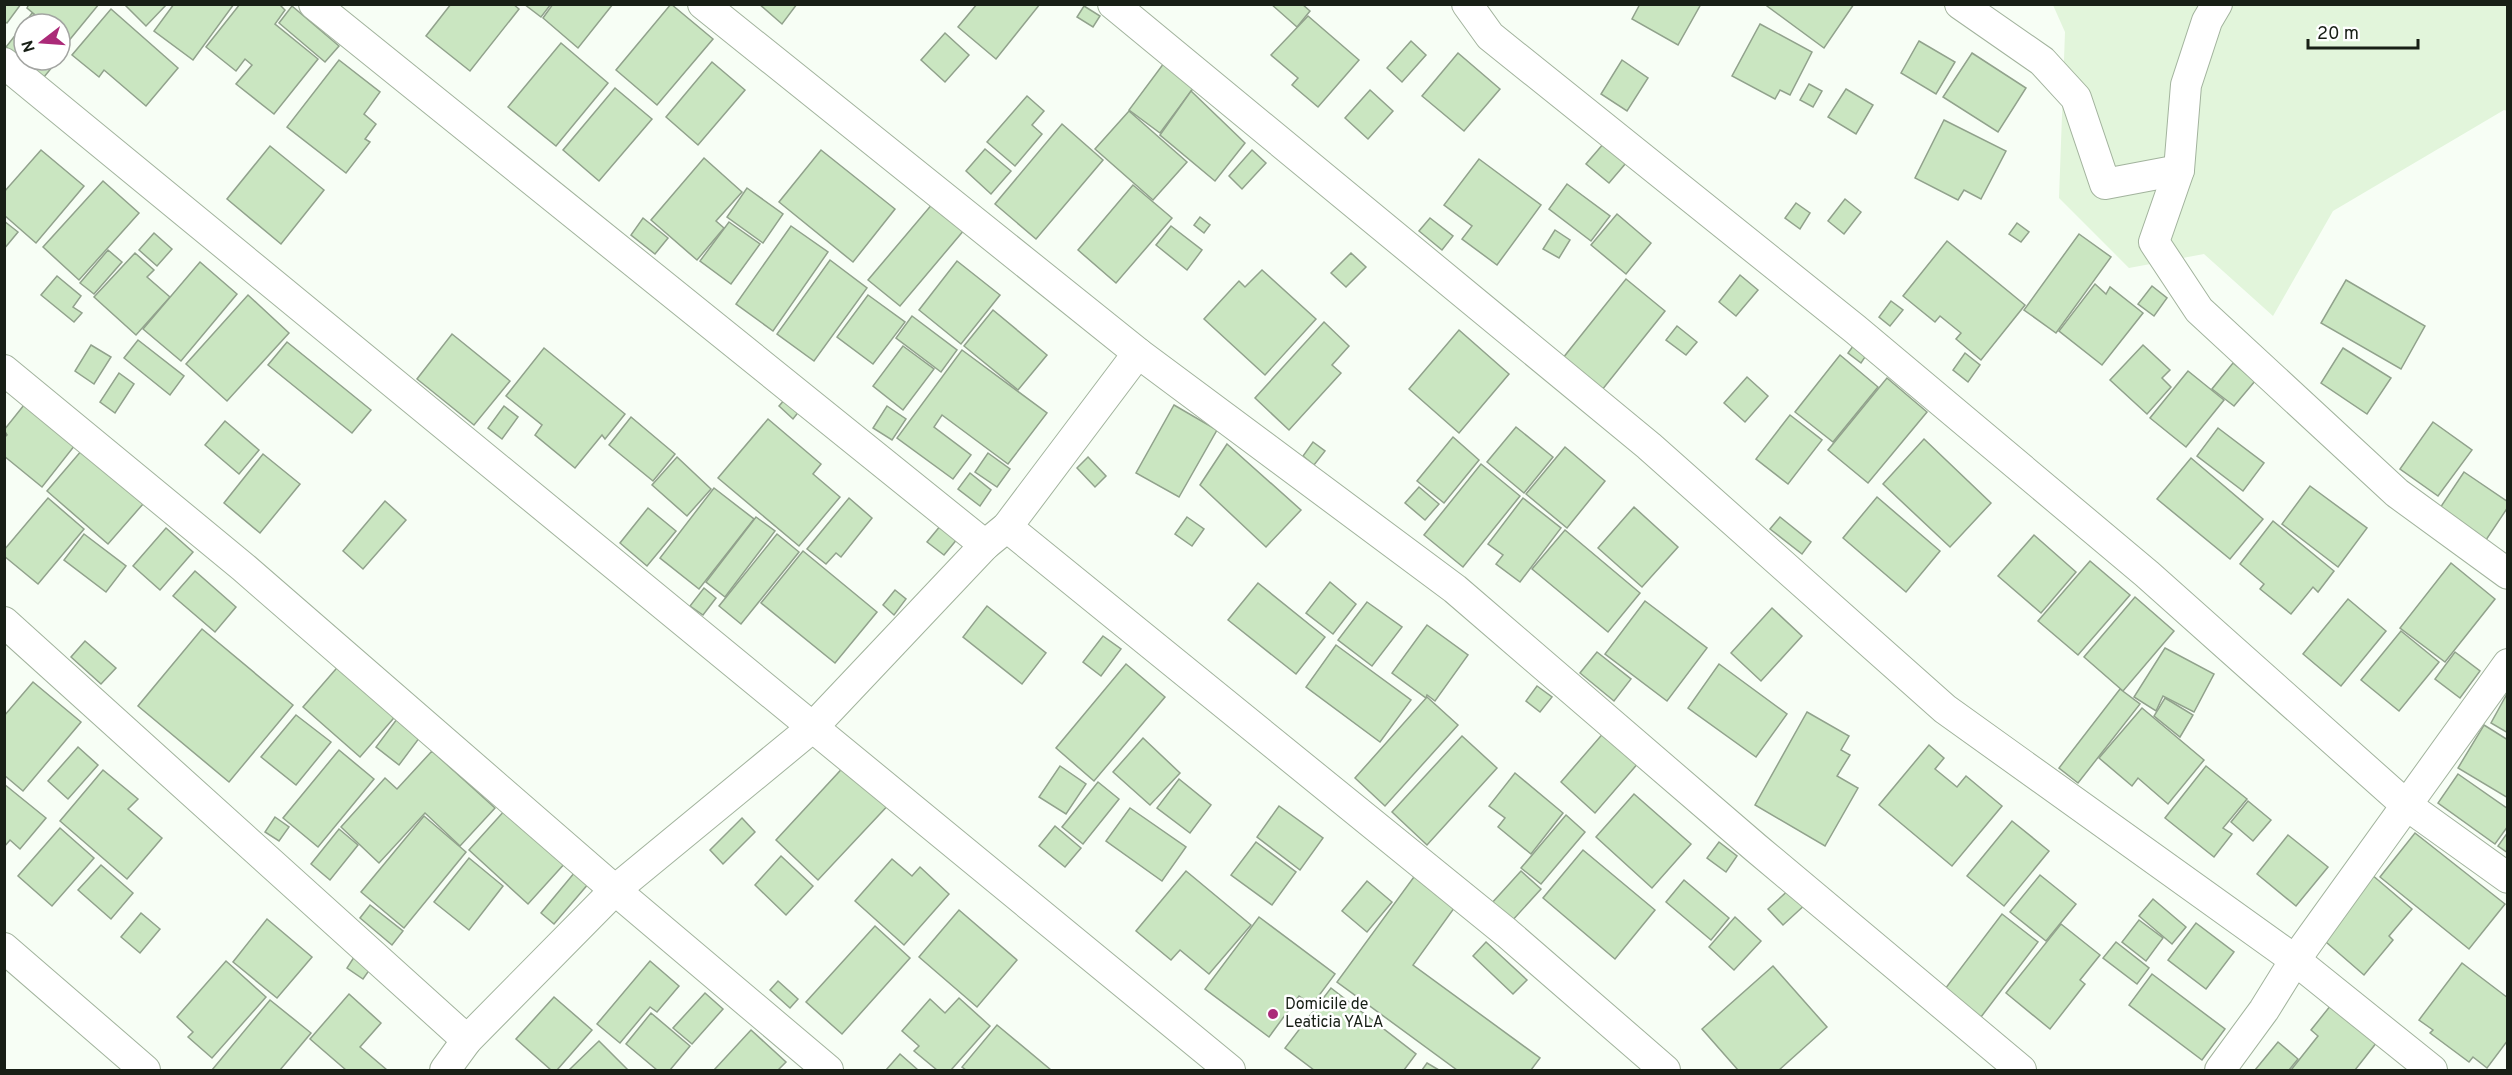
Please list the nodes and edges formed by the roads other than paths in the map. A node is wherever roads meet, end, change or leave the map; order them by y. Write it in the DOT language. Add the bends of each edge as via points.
graph roads {
  1 [pos="314,4"];
  2 [pos="703,4"];
  3 [pos="1113,4"];
  4 [pos="1467,4"];
  5 [pos="1960,4"];
  6 [pos="2217,4"];
  7 [pos="4,63"];
  8 [pos="2179,170"];
  9 [pos="1138,353"];
  10 [pos="4,370"];
  11 [pos="996,536"];
  12 [pos="2508,574"];
  13 [pos="4,622"];
  14 [pos="2508,664"];
  15 [pos="813,727"];
  16 [pos="2405,804"];
  17 [pos="2508,878"];
  18 [pos="615,890"];
  19 [pos="4,948"];
  20 [pos="2295,960"];
  21 [pos="467,1040"];
  22 [pos="145,1071"];
  23 [pos="445,1071"];
  24 [pos="828,1071"];
  25 [pos="1230,1071"];
  26 [pos="1665,1071"];
  27 [pos="2021,1071"];
  28 [pos="2220,1071"];
  29 [pos="2432,1071"];
  1 -- 11 [label="street"];
  2 -- 9 [label="street"];
  3 -- 20 [label="street" via="1649,446 1945,709"];
  4 -- 16 [label="street" via="1490,36 1855,330 2129,559"];
  5 -- 8 [label="street" via="2042,61 2076,98 2105,184"];
  6 -- 8 [label="street" via="2207,21 2186,85"];
  7 -- 15 [label="street"];
  8 -- 12 [label="street" via="2154,242 2199,310 2397,493"];
  9 -- 11 [label="street"];
  9 -- 27 [label="street" via="1455,589"];
  10 -- 18 [label="street" via="243,567"];
  11 -- 15 [label="street"];
  11 -- 26 [label="street" via="1507,933"];
  13 -- 21 [label="street"];
  14 -- 16 [label="street"];
  15 -- 18 [label="street"];
  15 -- 25 [label="street"];
  16 -- 17 [label="street"];
  16 -- 20 [label="street"];
  18 -- 21 [label="street"];
  18 -- 24 [label="street"];
  19 -- 22 [label="street"];
  20 -- 28 [label="street"];
  20 -- 29 [label="street"];
  21 -- 23 [label="street"];
}
